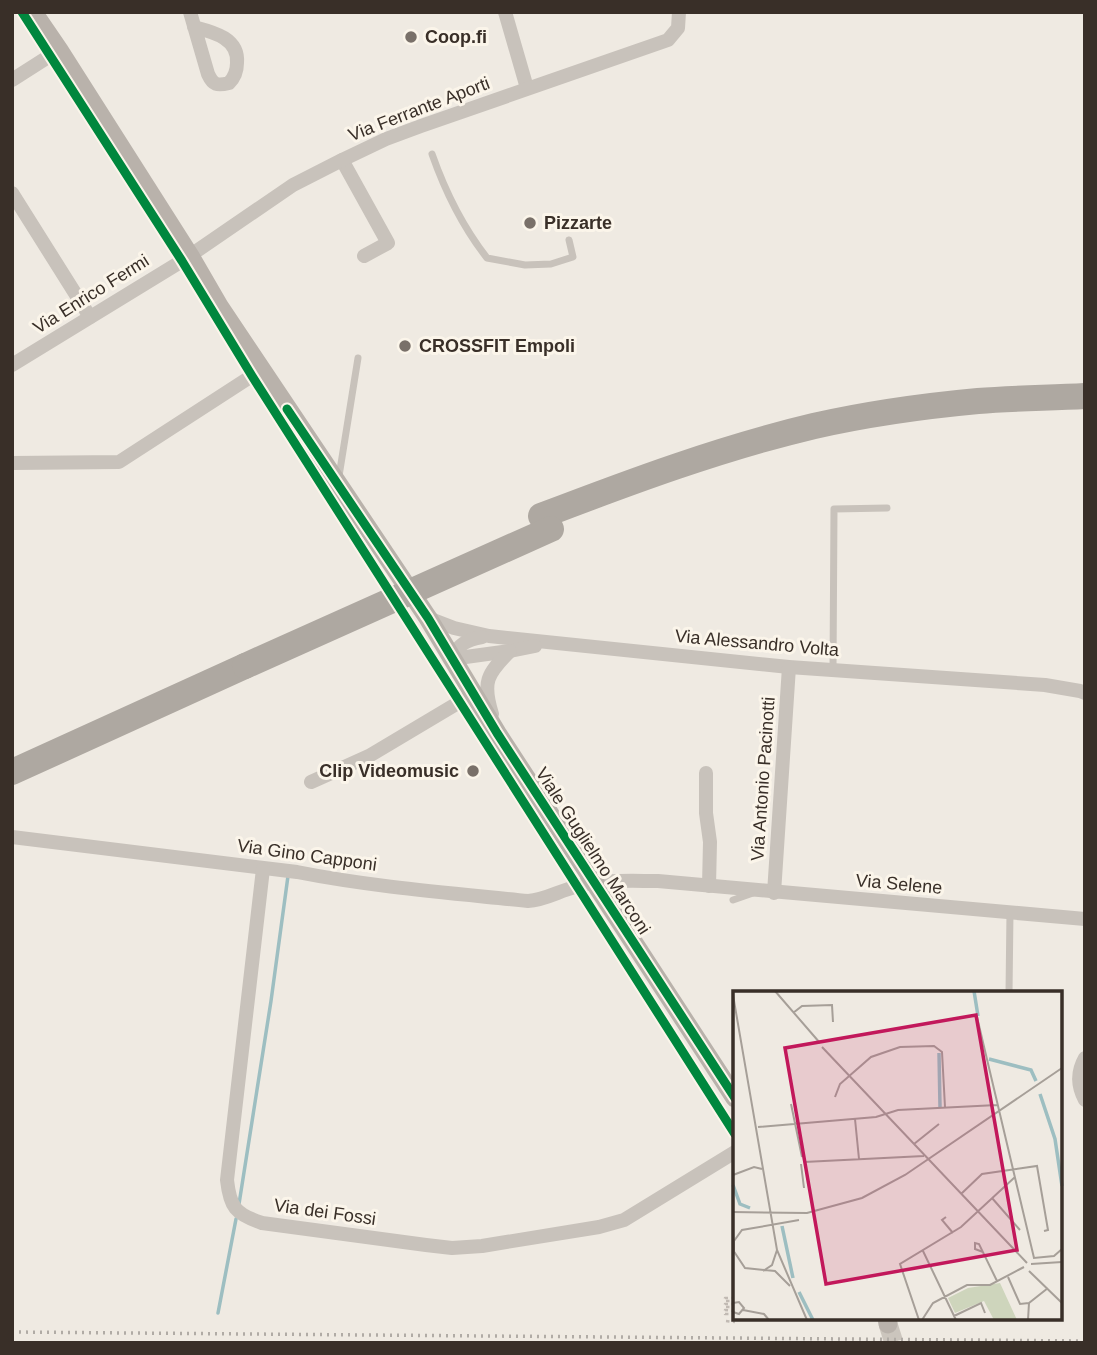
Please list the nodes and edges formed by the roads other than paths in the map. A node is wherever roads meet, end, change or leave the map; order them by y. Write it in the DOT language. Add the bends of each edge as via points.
graph roads {
  1 [pos="33,12"];
  2 [pos="190,12"];
  3 [pos="505,12"];
  4 [pos="679,12"];
  5 [pos="194,27"];
  6 [pos="59,50"];
  7 [pos="12,80"];
  8 [pos="527,88"];
  9 [pos="432,154"];
  10 [pos="342,160"];
  11 [pos="12,193"];
  12 [pos="569,240"];
  13 [pos="190,256"];
  14 [pos="364,256"];
  15 [pos="90,317"];
  16 [pos="358,358"];
  17 [pos="12,365"];
  18 [pos="261,370"];
  19 [pos="1085,387"];
  20 [pos="1085,396"];
  21 [pos="979,401"];
  22 [pos="1085,410"];
  23 [pos="12,463"];
  24 [pos="338,484"];
  25 [pos="887,508"];
  26 [pos="546,523"];
  27 [pos="428,618"];
  28 [pos="489,636"];
  29 [pos="550,643"];
  30 [pos="510,651"];
  31 [pos="241,659"];
  32 [pos="452,659"];
  33 [pos="789,667"];
  34 [pos="833,669"];
  35 [pos="473,694"];
  36 [pos="1085,694"];
  37 [pos="497,733"];
  38 [pos="12,756"];
  39 [pos="12,772"];
  40 [pos="706,773"];
  41 [pos="311,782"];
  42 [pos="12,837"];
  43 [pos="263,869"];
  44 [pos="595,883"];
  45 [pos="709,886"];
  46 [pos="758,891"];
  47 [pos="774,893"];
  48 [pos="733,900"];
  49 [pos="1010,912"];
  50 [pos="1085,919"];
  51 [pos="1009,991"];
  52 [pos="1085,1058"];
  53 [pos="733,1095"];
  54 [pos="1085,1100"];
  55 [pos="733,1153"];
  1 -- 6 [label="street, Viale Guglielmo Marconi"];
  2 -- 5 [label="street"];
  3 -- 8 [label="street"];
  4 -- 8 [label="street, Via Ferrante Aporti" via="678,28 668,40"];
  6 -- 7 [label="street"];
  6 -- 13 [label="street, Viale Guglielmo Marconi"];
  8 -- 10 [label="street, Via Ferrante Aporti" via="386,139"];
  9 -- 12 [label="lane" via="459,216 487,258 551,264 573,257"];
  10 -- 13 [label="street, Via Ferrante Aporti" via="293,185"];
  10 -- 14 [label="street" via="388,243"];
  11 -- 15 [label="street"];
  13 -- 15 [label="street, Via Enrico Fermi"];
  13 -- 18 [label="street, Viale Guglielmo Marconi"];
  15 -- 17 [label="street, Via Enrico Fermi"];
  16 -- 24 [label="lane"];
  18 -- 23 [label="street" via="119,462"];
  18 -- 24 [label="street, Viale Guglielmo Marconi"];
  19 -- 21 [label="highway" via="1049,387"];
  20 -- 21 [label="highway"];
  21 -- 26 [label="highway" via="815,426 725,451 645,477"];
  22 -- 26 [label="highway" via="907,425 812,442"];
  24 -- 27 [label="street, Viale Guglielmo Marconi"];
  25 -- 34 [label="lane" via="834,509"];
  26 -- 31 [label="highway, bridge"];
  27 -- 28 [label="street, Via Alessandro Volta"];
  27 -- 32 [label="street, Viale Guglielmo Marconi"];
  28 -- 29 [label="street, Via Alessandro Volta"];
  28 -- 32 [label="street" via="469,639"];
  29 -- 30 [label="street"];
  29 -- 33 [label="street, Via Alessandro Volta"];
  30 -- 32 [label="street"];
  30 -- 37 [label="street" via="487,682"];
  31 -- 38 [label="highway" via="89,719"];
  31 -- 39 [label="highway"];
  32 -- 35 [label="street, Viale Guglielmo Marconi"];
  33 -- 34 [label="street, Via Alessandro Volta"];
  33 -- 47 [label="street, Via Antonio Pacinotti"];
  34 -- 36 [label="street, Via Alessandro Volta" via="1045,685"];
  35 -- 37 [label="street, Viale Guglielmo Marconi"];
  35 -- 41 [label="street" via="369,756"];
  37 -- 44 [label="street, Viale Guglielmo Marconi"];
  40 -- 45 [label="street"];
  42 -- 43 [label="street, Via Gino Capponi"];
  43 -- 44 [label="street, Via Gino Capponi" via="528,901"];
  43 -- 55 [label="street, Via dei Fossi" via="227,1180 231,1203 250,1219 392,1241 470,1247 624,1220"];
  44 -- 45 [label="street, Via Selene" via="657,881"];
  44 -- 53 [label="street, Viale Guglielmo Marconi"];
  45 -- 46 [label="street, Via Selene"];
  46 -- 47 [label="street, Via Selene"];
  46 -- 48 [label="lane"];
  47 -- 49 [label="street, Via Selene"];
  49 -- 50 [label="street, Via Selene"];
  49 -- 51 [label="lane"];
  52 -- 54 [label="street" via="1079,1073"];
}
